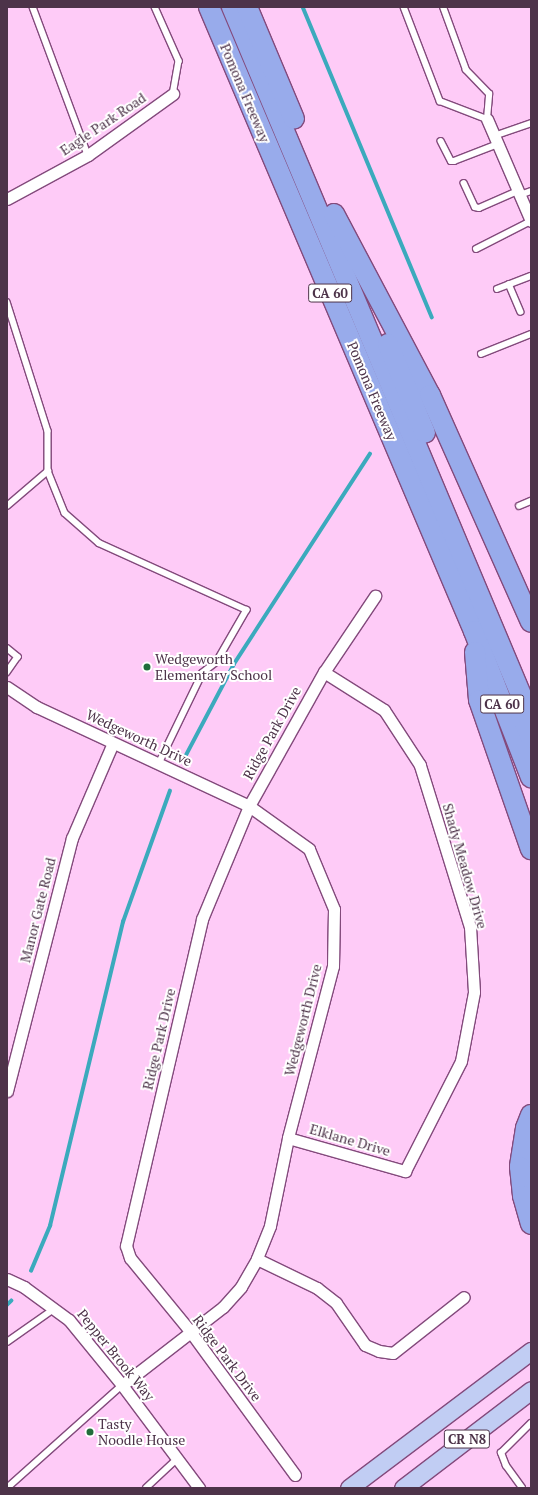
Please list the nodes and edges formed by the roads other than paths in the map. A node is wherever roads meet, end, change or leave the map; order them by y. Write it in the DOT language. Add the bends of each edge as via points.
graph roads {
  1 [pos="33,7"];
  2 [pos="155,7"];
  3 [pos="208,7"];
  4 [pos="224,7"];
  5 [pos="232,7"];
  6 [pos="247,7"];
  7 [pos="404,7"];
  8 [pos="443,7"];
  9 [pos="173,94"];
  10 [pos="487,118"];
  11 [pos="531,123"];
  12 [pos="496,140"];
  13 [pos="442,141"];
  14 [pos="88,156"];
  15 [pos="464,183"];
  16 [pos="531,191"];
  17 [pos="519,193"];
  18 [pos="7,199"];
  19 [pos="334,214"];
  20 [pos="531,221"];
  21 [pos="476,248"];
  22 [pos="531,276"];
  23 [pos="509,284"];
  24 [pos="497,289"];
  25 [pos="7,302"];
  26 [pos="521,312"];
  27 [pos="531,334"];
  28 [pos="481,354"];
  29 [pos="48,471"];
  30 [pos="531,501"];
  31 [pos="7,506"];
  32 [pos="519,506"];
  33 [pos="375,596"];
  34 [pos="531,622"];
  35 [pos="474,631"];
  36 [pos="7,648"];
  37 [pos="324,672"];
  38 [pos="7,673"];
  39 [pos="531,685"];
  40 [pos="7,687"];
  41 [pos="531,719"];
  42 [pos="531,738"];
  43 [pos="113,743"];
  44 [pos="159,764"];
  45 [pos="531,777"];
  46 [pos="249,806"];
  47 [pos="531,849"];
  48 [pos="7,1091"];
  49 [pos="531,1115"];
  50 [pos="288,1138"];
  51 [pos="405,1171"];
  52 [pos="531,1224"];
  53 [pos="257,1259"];
  54 [pos="7,1279"];
  55 [pos="464,1297"];
  56 [pos="56,1308"];
  57 [pos="190,1331"];
  58 [pos="7,1342"];
  59 [pos="531,1351"];
  60 [pos="122,1385"];
  61 [pos="531,1390"];
  62 [pos="531,1423"];
  63 [pos="177,1459"];
  64 [pos="295,1475"];
  65 [pos="7,1488"];
  66 [pos="146,1488"];
  67 [pos="199,1488"];
  68 [pos="349,1488"];
  69 [pos="403,1488"];
  70 [pos="522,1488"];
  1 -- 14 [label="lane"];
  2 -- 9 [label="lane" via="178,61"];
  3 -- 35 [label="highway, Pomona Freeway / CA 60"];
  4 -- 42 [label="highway"];
  5 -- 41 [label="highway"];
  6 -- 19 [label="highway, CA 60"];
  7 -- 10 [label="lane" via="440,101"];
  8 -- 10 [label="lane" via="466,70 489,94"];
  9 -- 14 [label="street, Eagle Park Road"];
  10 -- 12 [label="street"];
  11 -- 12 [label="lane"];
  12 -- 13 [label="lane" via="454,161 451,161"];
  12 -- 17 [label="street"];
  14 -- 18 [label="street, Eagle Park Road"];
  15 -- 17 [label="lane" via="475,207 479,208"];
  16 -- 17 [label="lane"];
  17 -- 20 [label="street"];
  19 -- 34 [label="highway" via="430,395"];
  19 -- 39 [label="highway, CA 60"];
  20 -- 21 [label="lane"];
  22 -- 23 [label="lane"];
  23 -- 24 [label="lane"];
  23 -- 26 [label="lane"];
  25 -- 29 [label="lane" via="48,431"];
  27 -- 28 [label="lane"];
  29 -- 31 [label="lane"];
  29 -- 44 [label="lane" via="65,513 99,543 247,610 217,662 203,673"];
  30 -- 32 [label="lane"];
  33 -- 37 [label="street, Ridge Park Drive"];
  35 -- 45 [label="highway, Pomona Freeway / CA 60"];
  35 -- 47 [label="highway" via="479,700"];
  36 -- 38 [label="lane" via="18,657"];
  37 -- 46 [label="street, Ridge Park Drive"];
  37 -- 51 [label="street, Shady Meadow Drive" via="384,710 420,766 470,927 474,992 461,1061"];
  40 -- 43 [label="street, Wedgeworth Drive" via="37,707"];
  43 -- 44 [label="street, Wedgeworth Drive"];
  43 -- 48 [label="street, Manor Gate Road" via="72,838"];
  44 -- 46 [label="street, Wedgeworth Drive"];
  46 -- 50 [label="street, Wedgeworth Drive" via="309,849 334,909 333,966"];
  46 -- 57 [label="street, Ridge Park Drive" via="202,919 126,1246 130,1258"];
  49 -- 52 [label="highway" via="520,1167 523,1196"];
  50 -- 51 [label="street, Elklane Drive"];
  50 -- 53 [label="street, Wedgeworth Drive" via="270,1226"];
  53 -- 55 [label="street" via="317,1288 336,1303 365,1345 379,1351 393,1353"];
  53 -- 57 [label="street, Wedgeworth Drive" via="241,1287 223,1306"];
  54 -- 56 [label="street, Pepper Brook Way"];
  56 -- 58 [label="lane"];
  56 -- 60 [label="street, Pepper Brook Way" via="89,1342"];
  57 -- 60 [label="street, Wedgeworth Drive"];
  57 -- 64 [label="street, Ridge Park Drive"];
  59 -- 68 [label="main road, CR N8"];
  60 -- 63 [label="street, Pepper Brook Way"];
  60 -- 65 [label="lane"];
  61 -- 69 [label="main road, CR N8"];
  62 -- 70 [label="lane" via="501,1453 506,1466"];
  63 -- 66 [label="lane"];
  63 -- 67 [label="street, Pepper Brook Way"];
}
